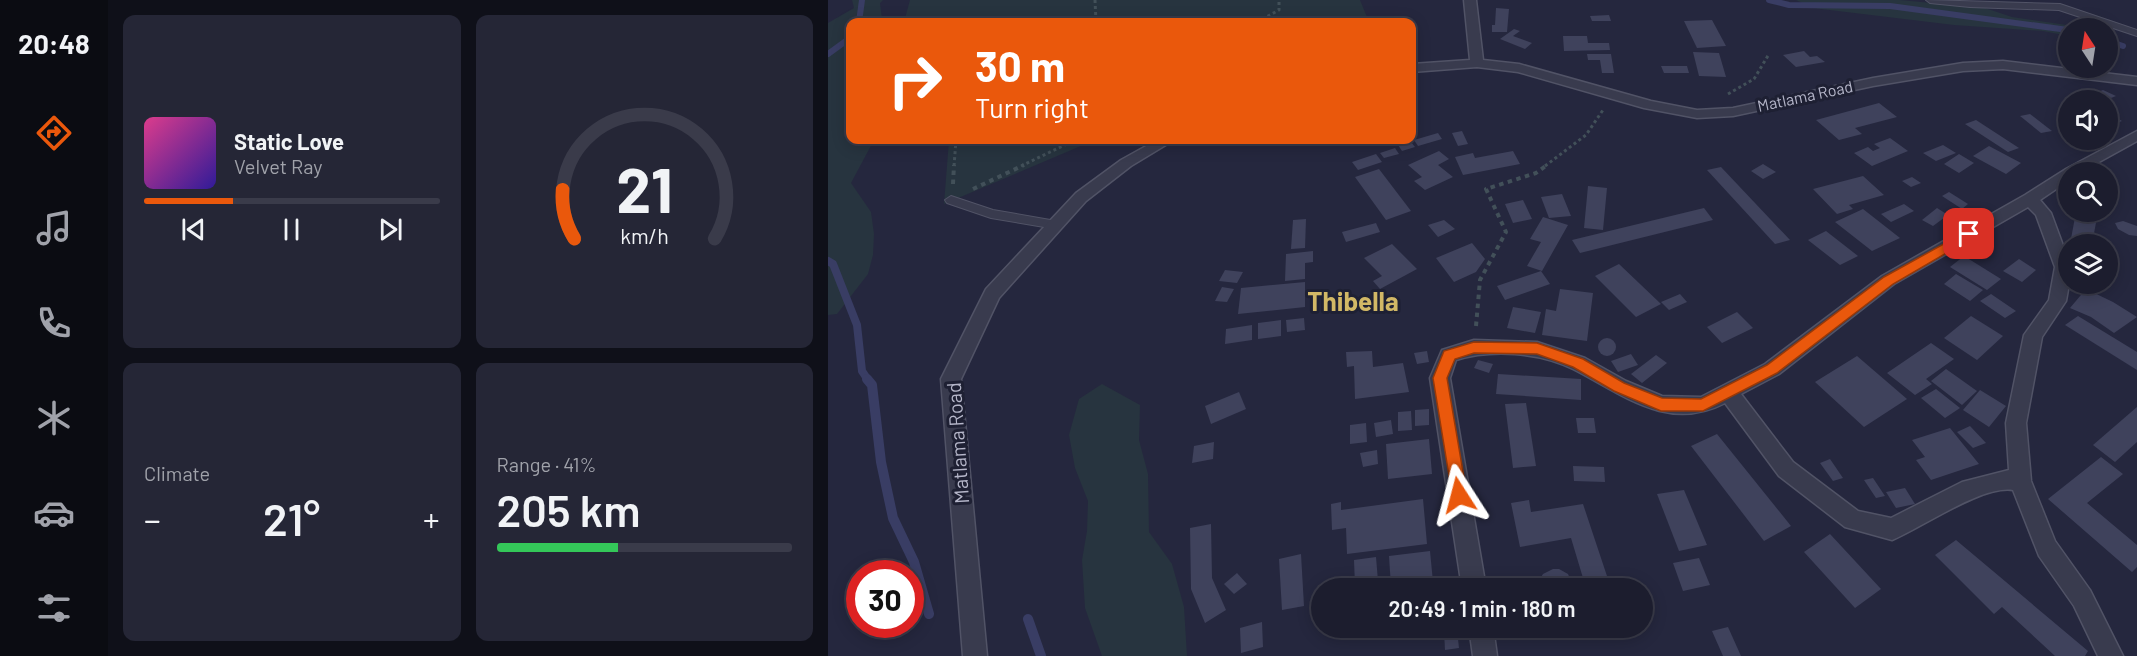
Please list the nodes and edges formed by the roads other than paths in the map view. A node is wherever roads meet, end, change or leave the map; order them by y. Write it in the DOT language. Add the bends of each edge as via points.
graph roads {
  1 [pos="1470,0"];
  2 [pos="1930,0"];
  3 [pos="2137,33"];
  4 [pos="1477,63"];
  5 [pos="1416,68"];
  6 [pos="2137,81"];
  7 [pos="2137,135"];
  8 [pos="1160,144"];
  9 [pos="2089,162"];
  10 [pos="2058,181"];
  11 [pos="2030,199"];
  12 [pos="951,200"];
  13 [pos="1056,225"];
  14 [pos="1729,393"];
  15 [pos="2020,481"];
  16 [pos="1472,578"];
  17 [pos="1483,638"];
  18 [pos="975,656"];
  19 [pos="1485,656"];
  20 [pos="2111,656"];
  1 -- 4 [label="street"];
  2 -- 3 [label="lane" via="2061,7"];
  4 -- 5 [label="street, Matlama Road"];
  4 -- 6 [label="street, Matlama Road" via="1519,68 1671,111 1697,114 1733,112 1963,67 2003,65"];
  7 -- 9 [label="street"];
  8 -- 13 [label="street, Matlama Road" via="1126,163 1081,197"];
  10 -- 11 [label="street"];
  11 -- 14 [label="street" via="1888,280 1772,369"];
  11 -- 15 [label="street" via="2043,213 2063,267 2057,301 2033,335 2016,423"];
  12 -- 13 [label="lane" via="991,214"];
  13 -- 18 [label="street, Matlama Road" via="992,294 951,379"];
  14 -- 15 [label="street" via="1786,469 1852,520 1892,529 1970,489 2006,479"];
  14 -- 16 [label="street" via="1703,405 1661,404 1619,387 1578,363 1537,349 1474,347 1449,355 1440,378"];
  15 -- 20 [label="street" via="2047,549 2082,598"];
  17 -- 19 [label="street"];
}
